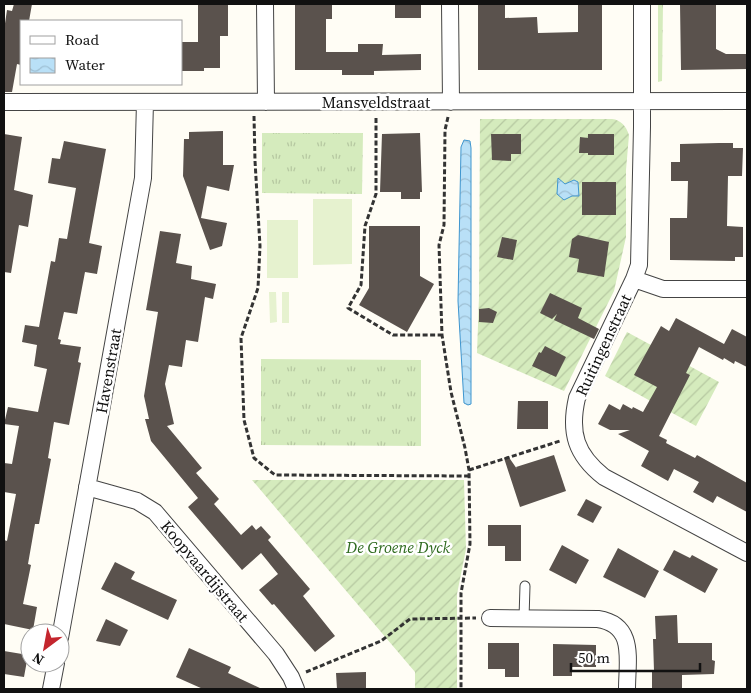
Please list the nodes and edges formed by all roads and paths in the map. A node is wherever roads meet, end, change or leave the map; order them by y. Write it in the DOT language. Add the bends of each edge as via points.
graph roads {
  1 [pos="265,4"];
  2 [pos="450,4"];
  3 [pos="642,4"];
  4 [pos="747,101"];
  5 [pos="4,102"];
  6 [pos="145,102"];
  7 [pos="261,102"];
  8 [pos="376,102"];
  9 [pos="642,102"];
  10 [pos="450,109"];
  11 [pos="634,278"];
  12 [pos="747,289"];
  13 [pos="442,335"];
  14 [pos="575,436"];
  15 [pos="469,470"];
  16 [pos="469,476"];
  17 [pos="86,487"];
  18 [pos="747,553"];
  19 [pos="524,586"];
  20 [pos="460,618"];
  21 [pos="490,618"];
  22 [pos="524,618"];
  23 [pos="63,623"];
  24 [pos="54,673"];
  25 [pos="294,683"];
  26 [pos="51,689"];
  27 [pos="461,689"];
  28 [pos="627,689"];
  1 -- 7 [label="street"];
  2 -- 10 [label="street"];
  3 -- 9 [label="street, Ruitingenstraat"];
  4 -- 9 [label="street, Mansveldstraat"];
  5 -- 6 [label="street, Mansveldstraat"];
  6 -- 7 [label="street, Mansveldstraat"];
  6 -- 17 [label="street, Havenstraat" via="142,178"];
  7 -- 8 [label="street, Mansveldstraat"];
  7 -- 16 [label="path" via="254,161 260,246 258,288 241,338 244,420 254,458 275,475"];
  8 -- 10 [label="street, Mansveldstraat"];
  8 -- 13 [label="path" via="376,194 365,226 361,285 348,308 393,335"];
  9 -- 10 [label="street, Mansveldstraat"];
  9 -- 11 [label="street, Ruitingenstraat" via="641,250"];
  10 -- 13 [label="path" via="445,130 444,225 439,245"];
  11 -- 12 [label="street" via="663,289"];
  11 -- 14 [label="street, Ruitingenstraat" via="577,398 573,416"];
  13 -- 15 [label="path"];
  14 -- 15 [label="path"];
  14 -- 18 [label="street, Ruitingenstraat" via="590,466 604,477"];
  15 -- 16 [label="path"];
  16 -- 20 [label="path" via="470,544"];
  17 -- 23 [label="street, Havenstraat"];
  17 -- 25 [label="street, Koopvaardijstraat" via="137,501 155,512 276,654"];
  19 -- 22 [label="lane"];
  20 -- 21 [label="path"];
  20 -- 25 [label="path" via="410,619 381,641"];
  20 -- 27 [label="path"];
  21 -- 22 [label="street"];
  22 -- 28 [label="street" via="598,619 616,625 627,640"];
  24 -- 26 [label="street"];
}
